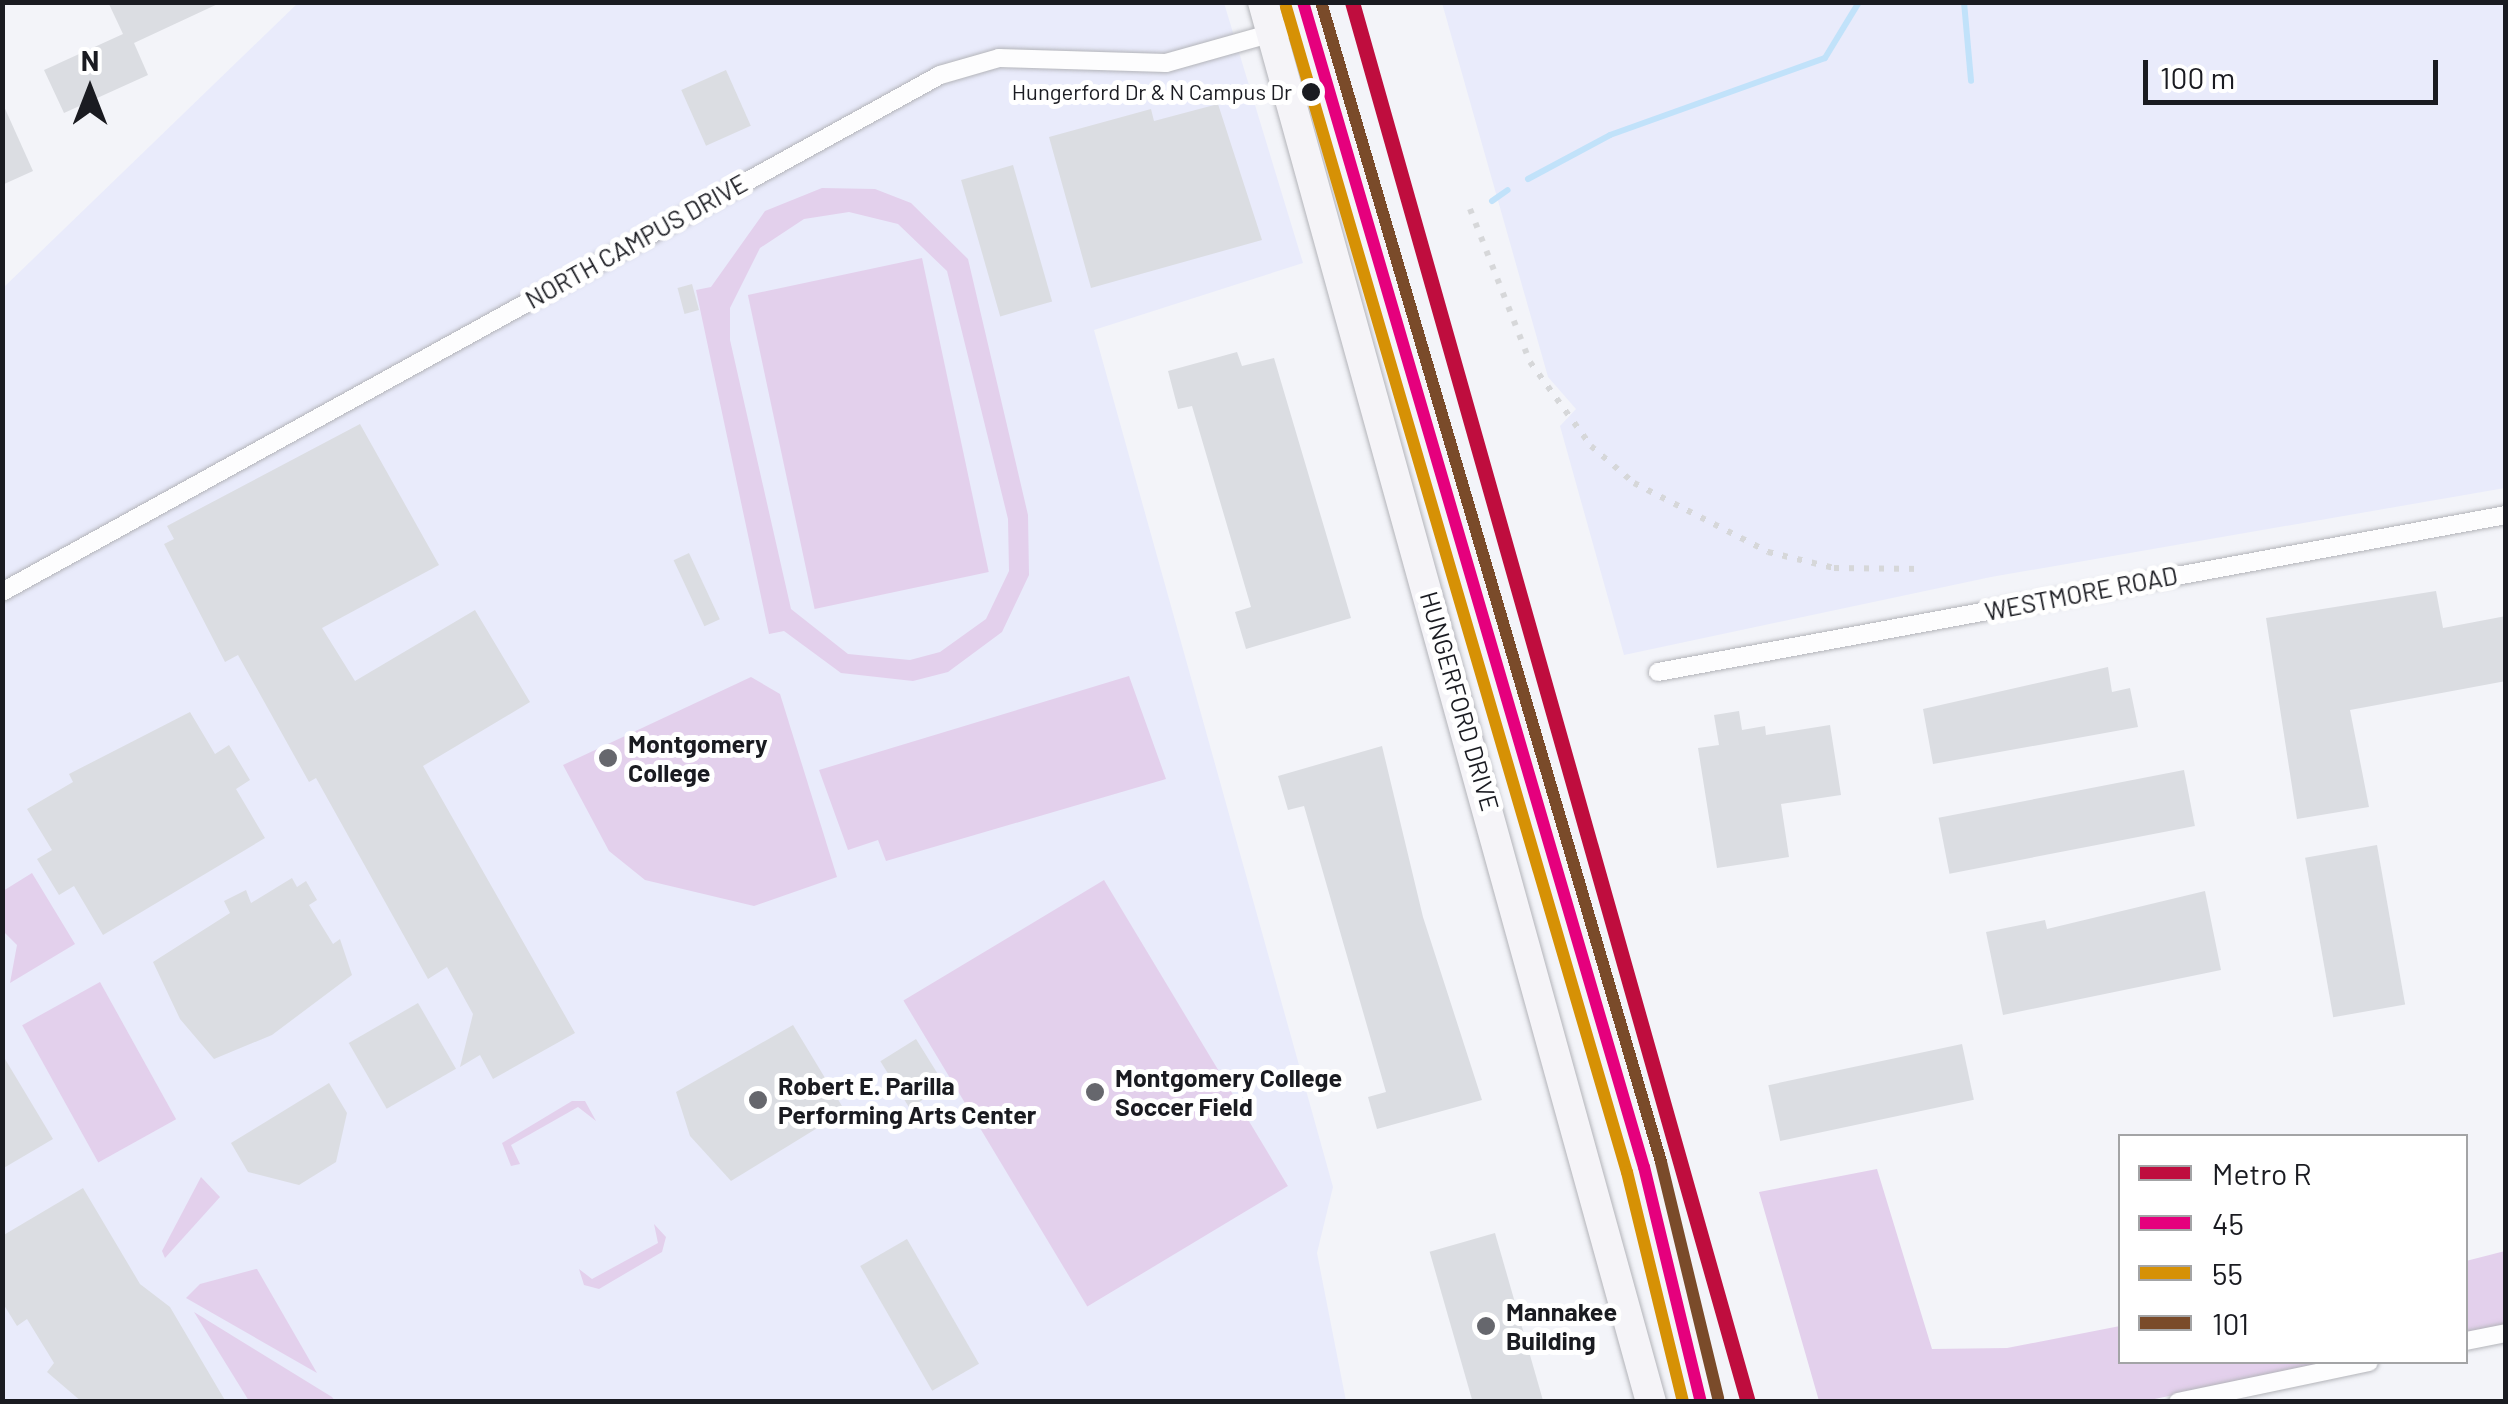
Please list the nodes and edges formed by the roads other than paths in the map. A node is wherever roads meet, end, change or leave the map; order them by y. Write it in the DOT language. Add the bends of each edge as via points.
graph roads {
  1 [pos="1305,13"];
  2 [pos="1267,17"];
  3 [pos="2506,515"];
  4 [pos="2,592"];
  5 [pos="1658,672"];
  6 [pos="1506,718"];
  7 [pos="1468,729"];
  8 [pos="2506,1333"];
  9 [pos="2468,1342"];
  10 [pos="2359,1364"];
  11 [pos="1650,1402"];
  12 [pos="1700,1402"];
  13 [pos="2178,1402"];
  1 -- 2 [label="street, NORTH CAMPUS DRIVE"];
  1 -- 6 [label="main road, HUNGERFORD DRIVE"];
  2 -- 4 [label="street, NORTH CAMPUS DRIVE" via="1138,66 999,58 940,75"];
  2 -- 7 [label="main road, HUNGERFORD DRIVE"];
  3 -- 5 [label="street, WESTMORE ROAD"];
  6 -- 7 [label="main road"];
  6 -- 12 [label="main road, HUNGERFORD DRIVE" via="1644,1167"];
  7 -- 11 [label="main road, HUNGERFORD DRIVE"];
  8 -- 9 [label="street"];
  10 -- 13 [label="street"];
}
